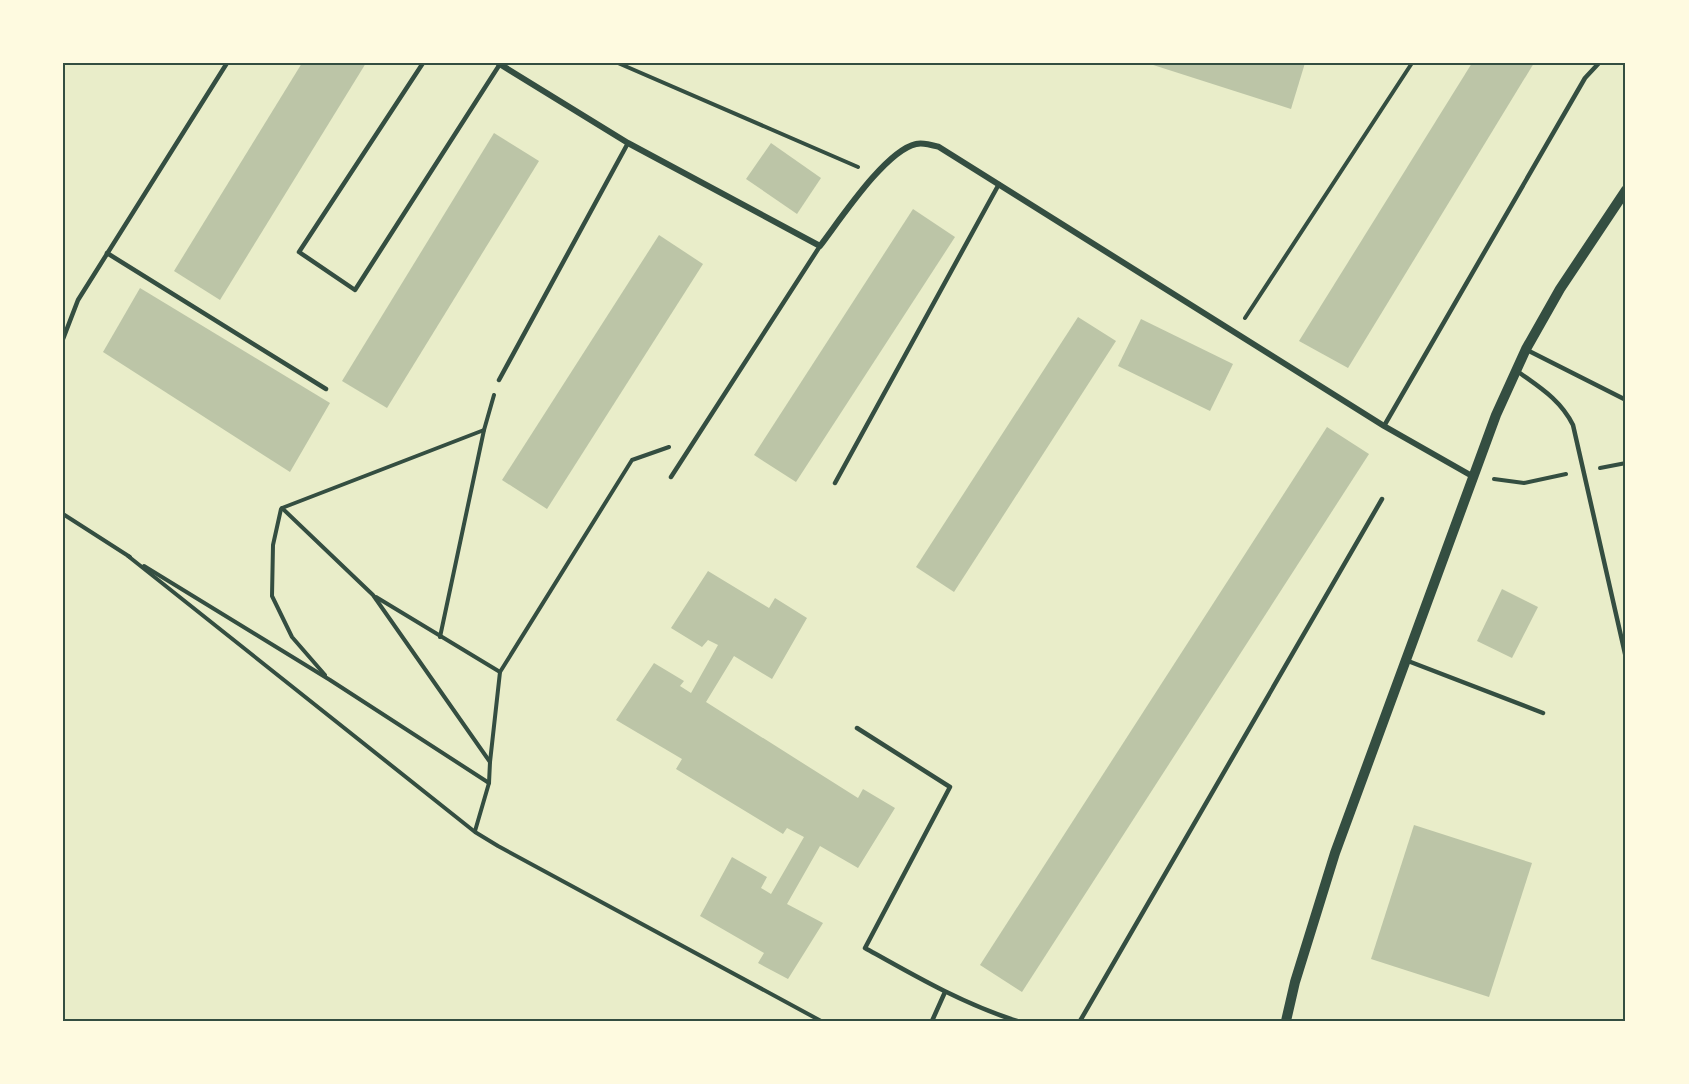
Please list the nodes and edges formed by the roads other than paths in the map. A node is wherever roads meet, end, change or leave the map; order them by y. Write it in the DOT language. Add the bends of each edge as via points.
graph roads {
  1 [pos="226,63"];
  2 [pos="423,63"];
  3 [pos="1599,63"];
  4 [pos="499,64"];
  5 [pos="628,143"];
  6 [pos="999,184"];
  7 [pos="1626,190"];
  8 [pos="820,246"];
  9 [pos="107,253"];
  10 [pos="63,339"];
  11 [pos="1526,349"];
  12 [pos="1516,371"];
  13 [pos="499,380"];
  14 [pos="326,389"];
  15 [pos="1626,400"];
  16 [pos="1384,426"];
  17 [pos="1472,476"];
  18 [pos="671,477"];
  19 [pos="835,483"];
  20 [pos="1382,499"];
  21 [pos="1626,658"];
  22 [pos="1405,660"];
  23 [pos="1543,712"];
  24 [pos="857,728"];
  25 [pos="945,992"];
  26 [pos="932,1021"];
  27 [pos="1017,1021"];
  28 [pos="1080,1021"];
  29 [pos="1286,1021"];
  1 -- 9 [label="lane"];
  2 -- 4 [label="lane" via="299,252 355,290"];
  3 -- 16 [label="lane" via="1585,78"];
  4 -- 5 [label="street"];
  5 -- 8 [label="street"];
  5 -- 13 [label="lane"];
  6 -- 8 [label="street" via="939,147 918,143 903,148 886,161"];
  6 -- 16 [label="street"];
  6 -- 19 [label="lane"];
  7 -- 11 [label="street" via="1560,289"];
  8 -- 18 [label="lane"];
  9 -- 10 [label="lane" via="78,300"];
  9 -- 14 [label="lane"];
  11 -- 12 [label="street"];
  11 -- 15 [label="lane"];
  12 -- 17 [label="street"];
  12 -- 21 [label="lane" via="1556,399 1573,425"];
  16 -- 17 [label="street"];
  17 -- 22 [label="street"];
  20 -- 28 [label="lane"];
  22 -- 23 [label="lane"];
  22 -- 29 [label="street" via="1335,854"];
  24 -- 25 [label="lane" via="950,787 865,948"];
  25 -- 26 [label="lane"];
  25 -- 27 [label="lane"];
}
